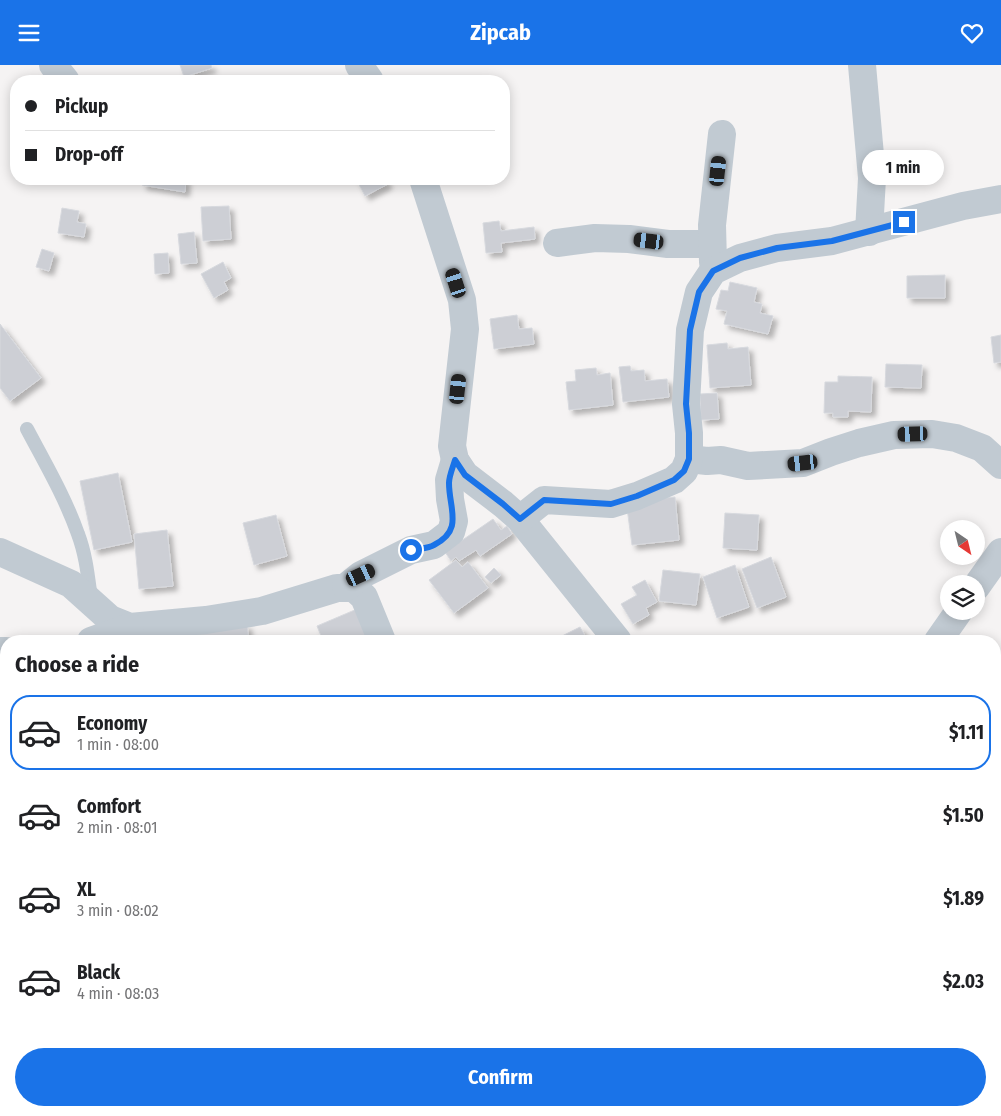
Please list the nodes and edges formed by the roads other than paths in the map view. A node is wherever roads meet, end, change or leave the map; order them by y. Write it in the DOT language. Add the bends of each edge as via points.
graph roads {
  1 [pos="53,65"];
  2 [pos="862,65"];
  3 [pos="61,75"];
  4 [pos="722,135"];
  5 [pos="425,185"];
  6 [pos="1001,199"];
  7 [pos="869,232"];
  8 [pos="557,243"];
  9 [pos="712,244"];
  10 [pos="713,271"];
  11 [pos="27,429"];
  12 [pos="689,459"];
  13 [pos="455,460"];
  14 [pos="1001,465"];
  15 [pos="520,519"];
  16 [pos="0,552"];
  17 [pos="1001,552"];
  18 [pos="985,575"];
  19 [pos="346,587"];
  20 [pos="91,602"];
  21 [pos="953,620"];
  22 [pos="130,627"];
  23 [pos="108,635"];
  24 [pos="380,635"];
  25 [pos="613,635"];
  26 [pos="942,635"];
  1 -- 3 [label="street"];
  2 -- 7 [label="street" via="872,178"];
  4 -- 9 [label="street"];
  5 -- 13 [label="street" via="462,300 465,329 452,446"];
  6 -- 7 [label="street"];
  7 -- 10 [label="street" via="832,241 777,248 740,258"];
  8 -- 9 [label="street" via="595,238"];
  9 -- 10 [label="street"];
  10 -- 12 [label="street" via="699,292 690,330 686,404"];
  11 -- 20 [label="lane" via="79,536"];
  12 -- 14 [label="street" via="721,460 748,467 803,463 859,443 894,435 932,434 956,438 982,448"];
  12 -- 15 [label="street" via="684,471 674,480 637,496 611,504 544,500"];
  13 -- 15 [label="street" via="465,475"];
  13 -- 19 [label="street" via="449,480 454,521 451,531 434,545 411,550 361,575"];
  15 -- 25 [label="street"];
  16 -- 20 [label="street" via="71,584"];
  17 -- 18 [label="street"];
  19 -- 22 [label="street" via="262,611"];
  19 -- 24 [label="street" via="354,588 364,597"];
  20 -- 22 [label="street" via="110,619"];
  21 -- 26 [label="street"];
  22 -- 23 [label="street"];
}
